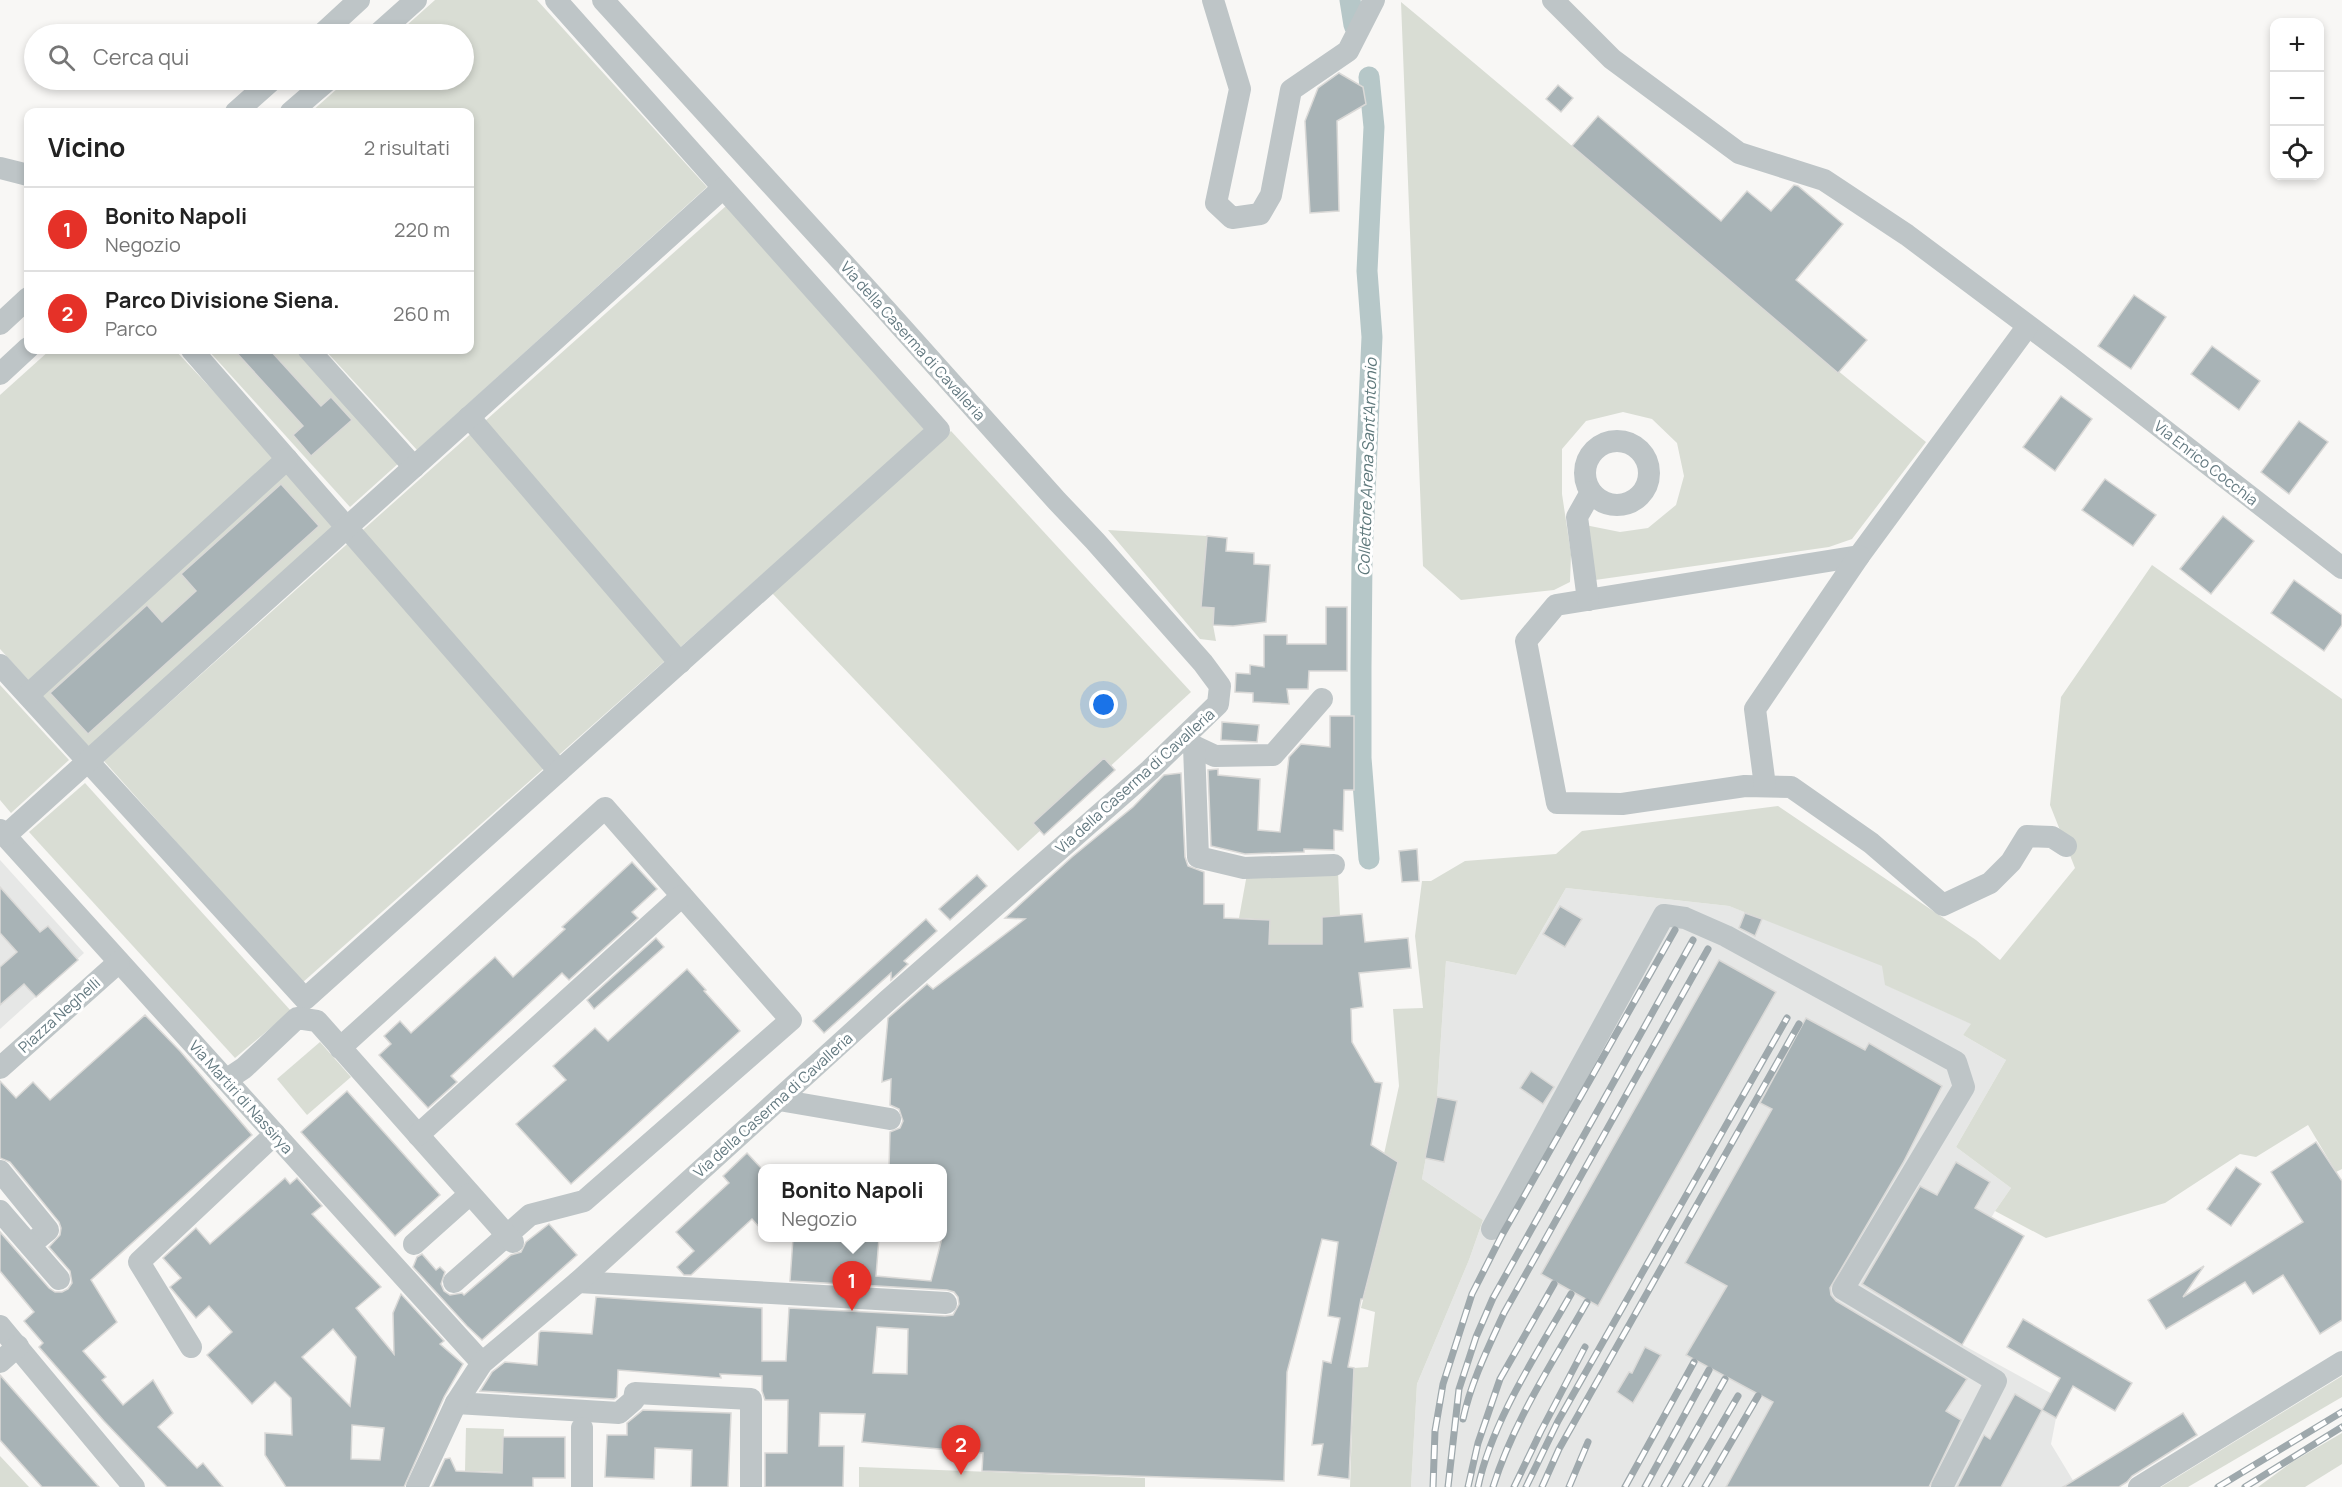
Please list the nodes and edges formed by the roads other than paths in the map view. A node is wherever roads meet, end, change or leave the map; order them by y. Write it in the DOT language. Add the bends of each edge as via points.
graph roads {
  1 [pos="359,0"];
  2 [pos="416,0"];
  3 [pos="556,0"];
  4 [pos="603,0"];
  5 [pos="1213,0"];
  6 [pos="1374,0"];
  7 [pos="1554,0"];
  8 [pos="333,24"];
  9 [pos="389,24"];
  10 [pos="261,90"];
  11 [pos="316,90"];
  12 [pos="240,108"];
  13 [pos="296,108"];
  14 [pos="0,168"];
  15 [pos="24,174"];
  16 [pos="723,188"];
  17 [pos="24,302"];
  18 [pos="0,324"];
  19 [pos="2028,327"];
  20 [pos="24,352"];
  21 [pos="195,354"];
  22 [pos="313,354"];
  23 [pos="0,374"];
  24 [pos="469,417"];
  25 [pos="287,459"];
  26 [pos="414,467"];
  27 [pos="1591,492"];
  28 [pos="347,528"];
  29 [pos="1860,556"];
  30 [pos="2342,568"];
  31 [pos="1588,600"];
  32 [pos="680,663"];
  33 [pos="0,665"];
  34 [pos="28,695"];
  35 [pos="1322,699"];
  36 [pos="1188,743"];
  37 [pos="88,761"];
  38 [pos="559,771"];
  39 [pos="1765,786"];
  40 [pos="3,833"];
  41 [pos="2066,846"];
  42 [pos="1334,865"];
  43 [pos="682,896"];
  44 [pos="119,962"];
  45 [pos="340,1048"];
  46 [pos="0,1068"];
  47 [pos="226,1080"];
  48 [pos="779,1100"];
  49 [pos="890,1119"];
  50 [pos="275,1134"];
  51 [pos="418,1135"];
  52 [pos="0,1171"];
  53 [pos="470,1194"];
  54 [pos="0,1211"];
  55 [pos="1492,1229"];
  56 [pos="510,1238"];
  57 [pos="414,1244"];
  58 [pos="30,1245"];
  59 [pos="59,1278"];
  60 [pos="454,1281"];
  61 [pos="578,1282"];
  62 [pos="946,1303"];
  63 [pos="0,1326"];
  64 [pos="18,1346"];
  65 [pos="191,1347"];
  66 [pos="0,1362"];
  67 [pos="2342,1362"];
  68 [pos="482,1363"];
  69 [pos="456,1403"];
  70 [pos="582,1428"];
  71 [pos="134,1487"];
  72 [pos="417,1487"];
  73 [pos="582,1487"];
  74 [pos="751,1487"];
  75 [pos="1942,1487"];
  76 [pos="2139,1487"];
  1 -- 8 [label="street"];
  2 -- 9 [label="street"];
  3 -- 16 [label="street"];
  4 -- 36 [label="street, Via della Caserma di Cavalleria" via="1203,663 1220,686 1218,704"];
  5 -- 6 [label="street" via="1240,89 1216,202 1232,218 1260,214 1272,195 1291,90 1348,51"];
  7 -- 19 [label="street, Via Enrico Cocchia" via="1612,59 1739,153 1824,180"];
  10 -- 12 [label="street"];
  11 -- 13 [label="street"];
  14 -- 15 [label="street"];
  16 -- 24 [label="street"];
  16 -- 32 [label="street" via="939,430"];
  17 -- 18 [label="street"];
  19 -- 29 [label="street"];
  19 -- 30 [label="street, Via Enrico Cocchia"];
  20 -- 23 [label="street"];
  21 -- 25 [label="street"];
  22 -- 26 [label="street"];
  24 -- 26 [label="street"];
  24 -- 32 [label="street"];
  25 -- 28 [label="street"];
  25 -- 34 [label="street"];
  26 -- 28 [label="street"];
  27 -- 31 [label="street" via="1577,516"];
  28 -- 37 [label="street"];
  28 -- 38 [label="street"];
  29 -- 31 [label="street"];
  29 -- 39 [label="street" via="1755,709"];
  31 -- 39 [label="street" via="1556,605 1526,641 1557,802 1622,804"];
  32 -- 38 [label="street"];
  33 -- 34 [label="street"];
  34 -- 37 [label="street"];
  35 -- 36 [label="street" via="1273,755 1215,756"];
  36 -- 42 [label="street" via="1198,857 1244,868"];
  36 -- 48 [label="street, Via della Caserma di Cavalleria" via="887,1001"];
  37 -- 38 [label="street" via="305,999"];
  37 -- 40 [label="street"];
  39 -- 41 [label="street" via="1791,787 1871,843 1942,905 1990,883 2011,862 2027,836 2052,837"];
  40 -- 44 [label="street, Via Martiri di Nassirya"];
  43 -- 45 [label="street" via="605,808"];
  43 -- 51 [label="street"];
  43 -- 56 [label="street" via="791,1020 585,1201 530,1215"];
  44 -- 46 [label="street, Piazza Neghelli"];
  44 -- 47 [label="street, Via Martiri di Nassirya"];
  45 -- 47 [label="street" via="317,1021 297,1018"];
  45 -- 51 [label="street"];
  47 -- 50 [label="street, Via Martiri di Nassirya"];
  48 -- 49 [label="street"];
  48 -- 61 [label="street, Via della Caserma di Cavalleria"];
  50 -- 65 [label="street" via="139,1262"];
  50 -- 68 [label="street, Via Martiri di Nassirya"];
  51 -- 53 [label="street"];
  52 -- 58 [label="street" via="48,1230"];
  53 -- 56 [label="street"];
  53 -- 57 [label="street"];
  54 -- 58 [label="street"];
  55 -- 75 [label="street" via="1664,915 1685,918 1726,936 1956,1062 1964,1087 1843,1290 1996,1381"];
  56 -- 60 [label="street"];
  58 -- 59 [label="street"];
  61 -- 62 [label="street"];
  61 -- 68 [label="street, Via della Caserma di Cavalleria"];
  63 -- 64 [label="street"];
  64 -- 66 [label="street"];
  64 -- 71 [label="street"];
  67 -- 76 [label="street"];
  68 -- 69 [label="street, Via della Caserma di Cavalleria"];
  69 -- 72 [label="street, Via della Caserma di Cavalleria"];
  69 -- 74 [label="street" via="620,1413 634,1400 635,1393 752,1399"];
  70 -- 73 [label="street"];
}
